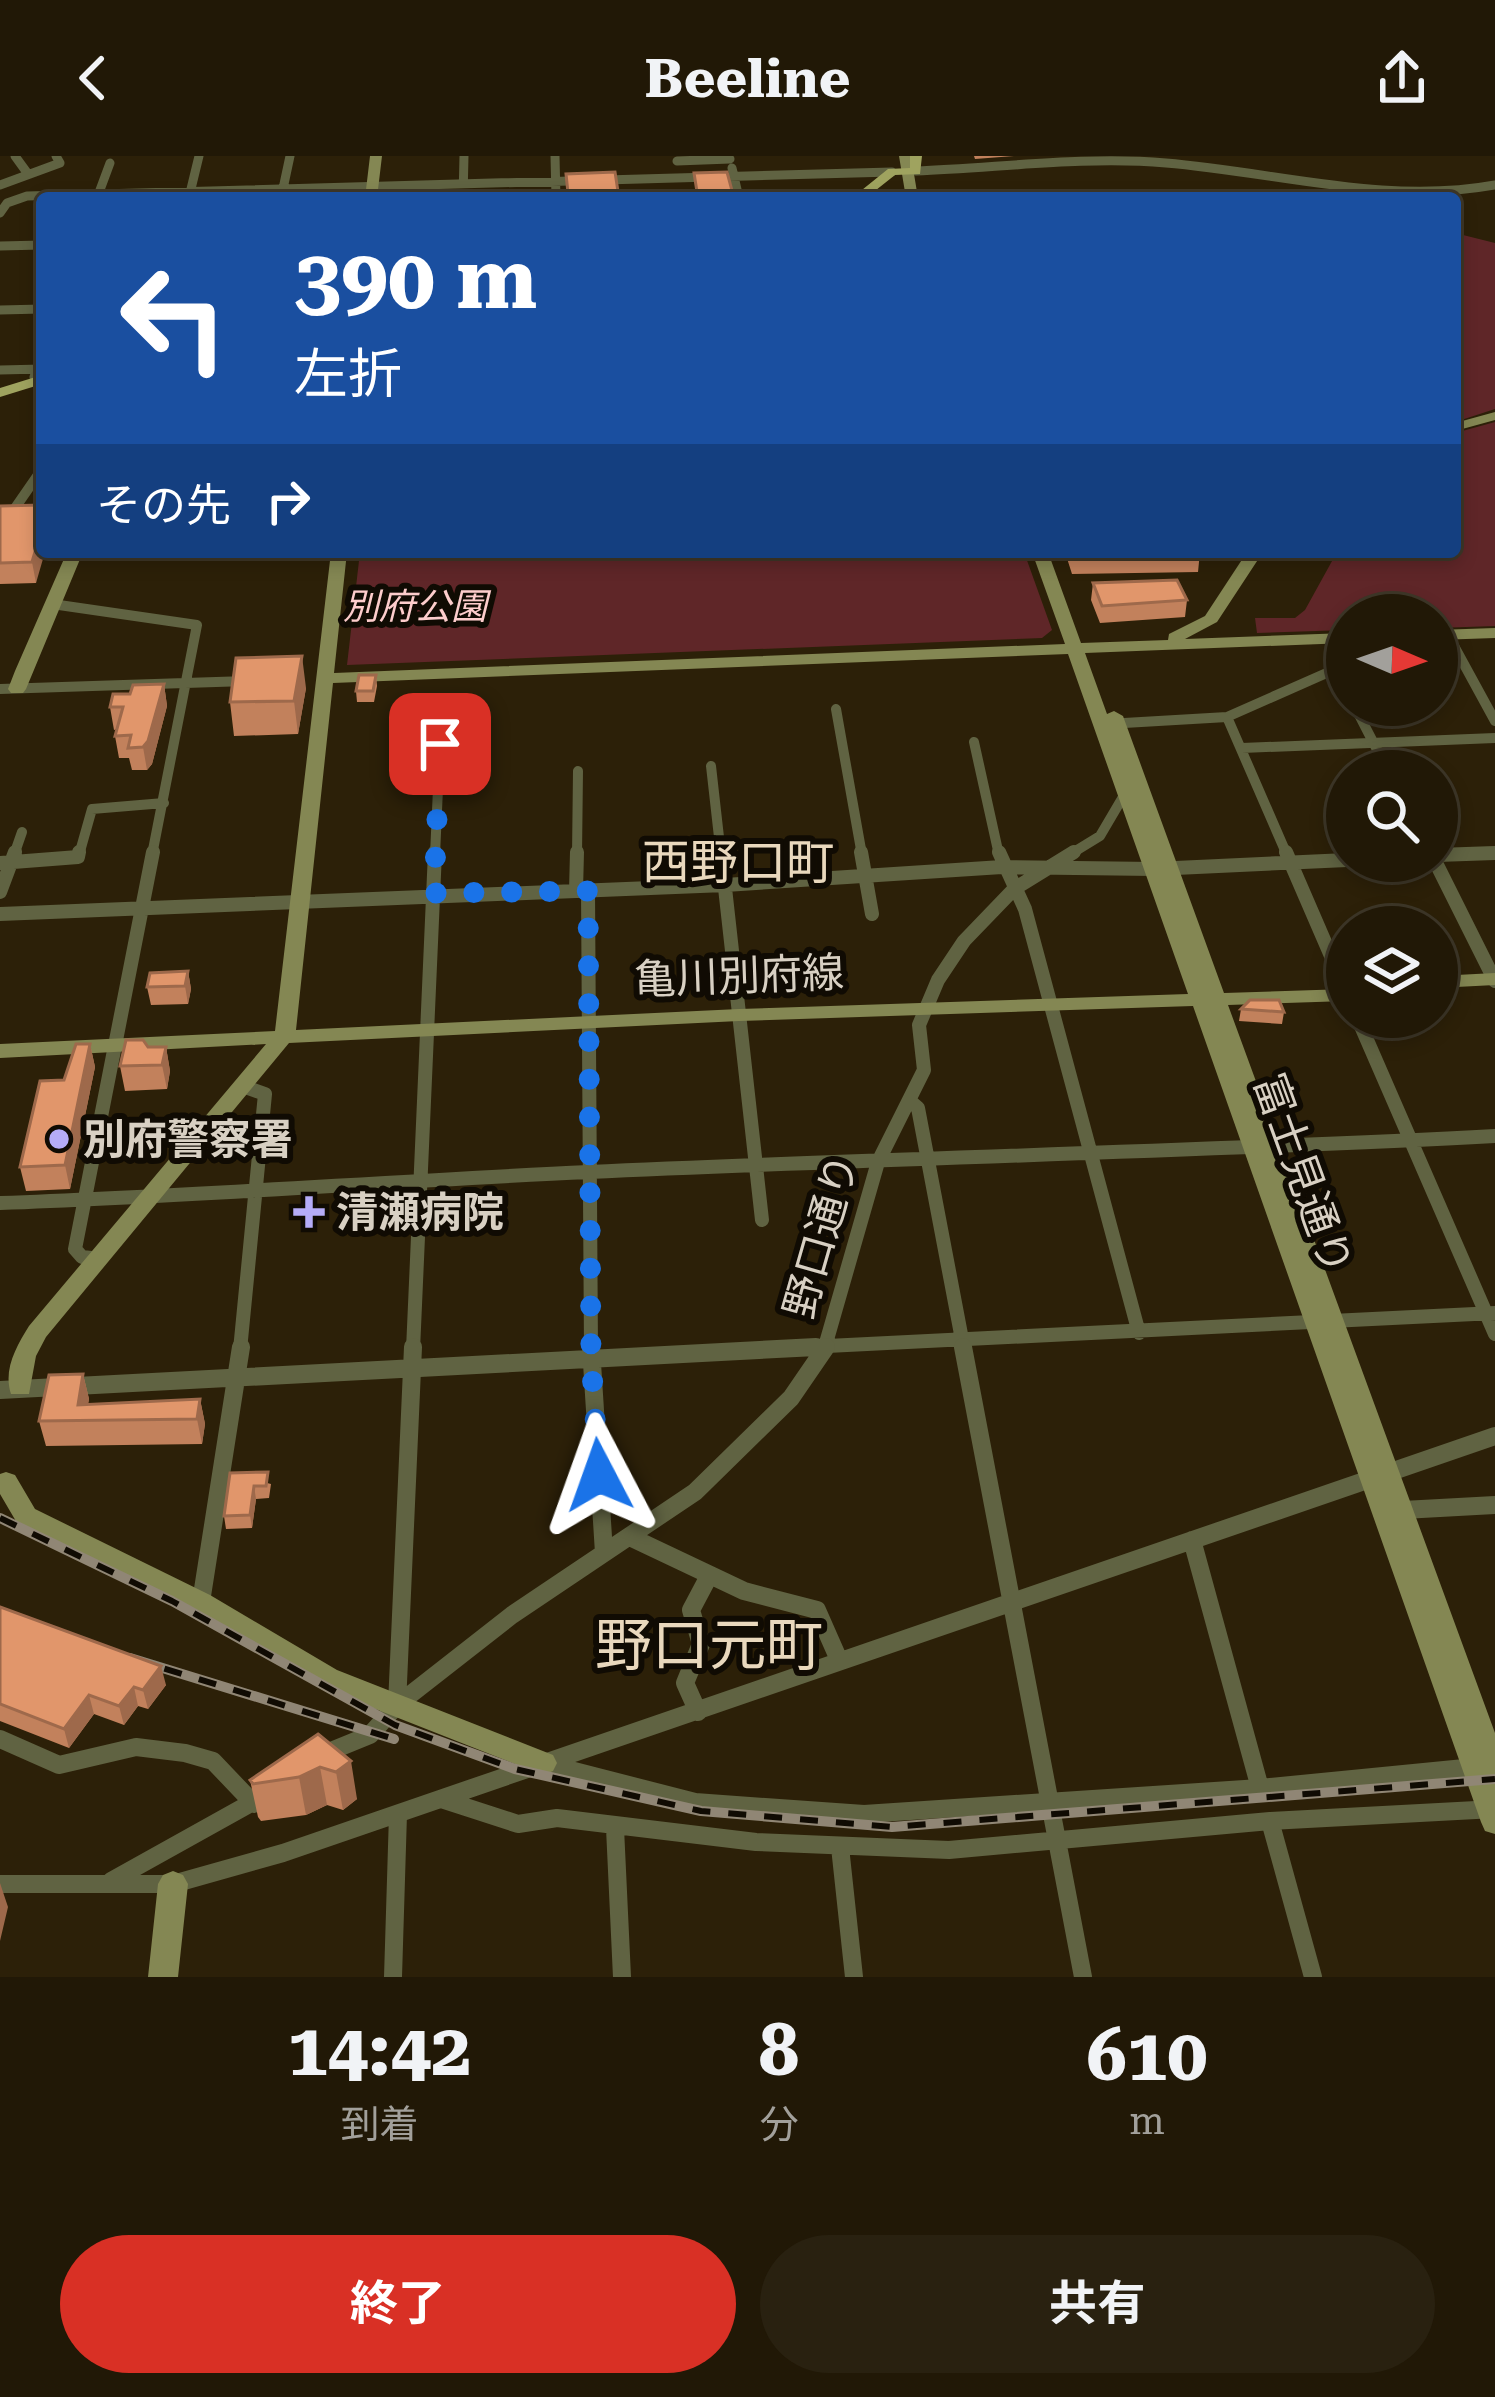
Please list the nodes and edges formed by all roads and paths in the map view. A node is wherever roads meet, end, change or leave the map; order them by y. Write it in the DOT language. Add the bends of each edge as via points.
graph roads {
  1 [pos="15,156"];
  2 [pos="56,156"];
  3 [pos="199,156"];
  4 [pos="290,156"];
  5 [pos="376,156"];
  6 [pos="464,156"];
  7 [pos="555,156"];
  8 [pos="904,156"];
  9 [pos="730,157"];
  10 [pos="677,161"];
  11 [pos="110,163"];
  12 [pos="907,168"];
  13 [pos="28,174"];
  14 [pos="735,177"];
  15 [pos="556,182"];
  16 [pos="463,184"];
  17 [pos="0,185"];
  18 [pos="1495,185"];
  19 [pos="372,191"];
  20 [pos="99,192"];
  21 [pos="190,192"];
  22 [pos="282,192"];
  23 [pos="327,192"];
  24 [pos="463,192"];
  25 [pos="556,192"];
  26 [pos="738,192"];
  27 [pos="868,192"];
  28 [pos="1375,192"];
  29 [pos="1458,192"];
  30 [pos="9,196"];
  31 [pos="0,212"];
  32 [pos="36,245"];
  33 [pos="0,246"];
  34 [pos="36,309"];
  35 [pos="0,310"];
  36 [pos="0,370"];
  37 [pos="36,375"];
  38 [pos="36,376"];
  39 [pos="0,393"];
  40 [pos="1495,416"];
  41 [pos="1461,426"];
  42 [pos="36,476"];
  43 [pos="8,506"];
  44 [pos="72,558"];
  45 [pos="338,558"];
  46 [pos="1043,558"];
  47 [pos="1055,558"];
  48 [pos="1251,558"];
  49 [pos="59,604"];
  50 [pos="1495,633"];
  51 [pos="1458,637"];
  52 [pos="1326,639"];
  53 [pos="1145,645"];
  54 [pos="1082,647"];
  55 [pos="1458,662"];
  56 [pos="1326,674"];
  57 [pos="301,679"];
  58 [pos="324,679"];
  59 [pos="254,681"];
  60 [pos="184,683"];
  61 [pos="8,689"];
  62 [pos="836,709"];
  63 [pos="1227,717"];
  64 [pos="1495,722"];
  65 [pos="1110,724"];
  66 [pos="1364,726"];
  67 [pos="1495,738"];
  68 [pos="974,742"];
  69 [pos="1373,743"];
  70 [pos="440,744"];
  71 [pos="1241,748"];
  72 [pos="1377,750"];
  73 [pos="710,766"];
  74 [pos="578,771"];
  75 [pos="1132,784"];
  76 [pos="164,803"];
  77 [pos="22,832"];
  78 [pos="1495,853"];
  79 [pos="1458,856"];
  80 [pos="4,861"];
  81 [pos="1326,861"];
  82 [pos="1292,862"];
  83 [pos="1002,867"];
  84 [pos="1042,868"];
  85 [pos="1163,868"];
  86 [pos="866,873"];
  87 [pos="1447,882"];
  88 [pos="724,885"];
  89 [pos="1014,889"];
  90 [pos="582,891"];
  91 [pos="0,892"];
  92 [pos="434,893"];
  93 [pos="298,902"];
  94 [pos="141,909"];
  95 [pos="0,914"];
  96 [pos="872,914"];
  97 [pos="1326,943"];
  98 [pos="1458,982"];
  99 [pos="1495,982"];
  100 [pos="1458,988"];
  101 [pos="1326,991"];
  102 [pos="1210,995"];
  103 [pos="1047,1003"];
  104 [pos="927,1007"];
  105 [pos="739,1015"];
  106 [pos="587,1022"];
  107 [pos="429,1029"];
  108 [pos="284,1035"];
  109 [pos="1366,1038"];
  110 [pos="0,1040"];
  111 [pos="116,1041"];
  112 [pos="0,1051"];
  113 [pos="244,1087"];
  114 [pos="910,1101"];
  115 [pos="1495,1136"];
  116 [pos="1410,1141"];
  117 [pos="1263,1149"];
  118 [pos="1092,1157"];
  119 [pos="925,1160"];
  120 [pos="878,1162"];
  121 [pos="756,1168"];
  122 [pos="587,1172"];
  123 [pos="424,1183"];
  124 [pos="256,1194"];
  125 [pos="86,1198"];
  126 [pos="152,1198"];
  127 [pos="0,1203"];
  128 [pos="762,1220"];
  129 [pos="100,1259"];
  130 [pos="1491,1313"];
  131 [pos="1326,1324"];
  132 [pos="1138,1333"];
  133 [pos="1495,1334"];
  134 [pos="959,1340"];
  135 [pos="828,1344"];
  136 [pos="591,1358"];
  137 [pos="415,1364"];
  138 [pos="238,1376"];
  139 [pos="10,1389"];
  140 [pos="1495,1436"];
  141 [pos="1380,1477"];
  142 [pos="6,1482"];
  143 [pos="1495,1505"];
  144 [pos="1403,1510"];
  145 [pos="630,1538"];
  146 [pos="1192,1540"];
  147 [pos="604,1553"];
  148 [pos="709,1576"];
  149 [pos="201,1602"];
  150 [pos="1010,1604"];
  151 [pos="839,1660"];
  152 [pos="397,1705"];
  153 [pos="698,1712"];
  154 [pos="0,1739"];
  155 [pos="311,1762"];
  156 [pos="543,1763"];
  157 [pos="1489,1767"];
  158 [pos="292,1776"];
  159 [pos="1260,1788"];
  160 [pos="441,1799"];
  161 [pos="1048,1803"];
  162 [pos="254,1804"];
  163 [pos="1493,1813"];
  164 [pos="398,1814"];
  165 [pos="1270,1821"];
  166 [pos="615,1828"];
  167 [pos="1054,1840"];
  168 [pos="840,1847"];
  169 [pos="111,1881"];
  170 [pos="0,1884"];
  171 [pos="173,1884"];
  172 [pos="163,1977"];
  173 [pos="393,1977"];
  174 [pos="622,1977"];
  175 [pos="854,1977"];
  176 [pos="1083,1977"];
  177 [pos="1313,1977"];
  1 -- 13 [label="street"];
  2 -- 13 [label="street" via="60,163"];
  3 -- 21 [label="street"];
  4 -- 22 [label="street"];
  5 -- 19 [label="street"];
  6 -- 16 [label="street"];
  7 -- 15 [label="street"];
  8 -- 12 [label="street"];
  9 -- 10 [label="street"];
  9 -- 14 [label="street"];
  11 -- 20 [label="street"];
  12 -- 14 [label="street"];
  12 -- 27 [label="main road"];
  12 -- 28 [label="street" via="1160,163"];
  13 -- 17 [label="street"];
  14 -- 15 [label="street"];
  14 -- 26 [label="street"];
  15 -- 16 [label="street"];
  15 -- 25 [label="street"];
  16 -- 19 [label="street"];
  16 -- 24 [label="street"];
  18 -- 29 [label="street"];
  19 -- 23 [label="street"];
  30 -- 31 [label="street"];
  32 -- 33 [label="street"];
  34 -- 35 [label="street"];
  36 -- 37 [label="street"];
  38 -- 39 [label="main road"];
  40 -- 41 [label="street"];
  42 -- 43 [label="street"];
  44 -- 49 [label="street"];
  45 -- 58 [label="street"];
  46 -- 54 [label="street"];
  47 -- 54 [label="street"];
  48 -- 53 [label="street" via="1207,623"];
  49 -- 60 [label="street" via="197,625"];
  49 -- 61 [label="street"];
  50 -- 51 [label="street"];
  52 -- 53 [label="street"];
  53 -- 54 [label="street"];
  54 -- 58 [label="street"];
  54 -- 65 [label="street"];
  55 -- 64 [label="street"];
  56 -- 63 [label="street"];
  57 -- 58 [label="street"];
  58 -- 93 [label="street"];
  59 -- 60 [label="street"];
  60 -- 61 [label="street"];
  60 -- 76 [label="street"];
  62 -- 86 [label="street"];
  63 -- 65 [label="street"];
  63 -- 71 [label="street"];
  65 -- 75 [label="street"];
  66 -- 69 [label="street"];
  67 -- 69 [label="street"];
  68 -- 83 [label="street"];
  69 -- 71 [label="street"];
  69 -- 72 [label="street"];
  70 -- 92 [label="street"];
  71 -- 82 [label="street"];
  73 -- 88 [label="street"];
  74 -- 90 [label="street"];
  75 -- 84 [label="street, 野口通り" via="1100,836"];
  75 -- 85 [label="street"];
  76 -- 80 [label="street" via="92,808 78,857"];
  76 -- 94 [label="street"];
  77 -- 80 [label="street"];
  78 -- 79 [label="street"];
  80 -- 91 [label="street"];
  81 -- 82 [label="street"];
  82 -- 85 [label="street"];
  82 -- 97 [label="street"];
  83 -- 84 [label="street"];
  83 -- 86 [label="street"];
  83 -- 89 [label="street"];
  84 -- 85 [label="street"];
  84 -- 89 [label="street, 野口通り"];
  85 -- 102 [label="street"];
  86 -- 88 [label="street"];
  86 -- 96 [label="street"];
  87 -- 99 [label="street"];
  88 -- 90 [label="street"];
  88 -- 105 [label="street"];
  89 -- 103 [label="street"];
  89 -- 104 [label="street, 野口通り" via="964,940"];
  90 -- 92 [label="street"];
  90 -- 106 [label="street"];
  92 -- 93 [label="street"];
  92 -- 107 [label="street"];
  93 -- 94 [label="street"];
  93 -- 108 [label="street"];
  94 -- 95 [label="street"];
  94 -- 111 [label="street"];
  98 -- 99 [label="street"];
  99 -- 100 [label="street"];
  101 -- 102 [label="street, 亀川別府線"];
  102 -- 103 [label="street, 亀川別府線"];
  102 -- 117 [label="street, 富士見通り"];
  102 -- 117 [label="street, 富士見通り" via="1230,1033"];
  103 -- 104 [label="street, 亀川別府線"];
  103 -- 118 [label="street"];
  104 -- 105 [label="street, 亀川別府線"];
  104 -- 114 [label="street, 野口通り" via="919,1025 924,1070"];
  105 -- 106 [label="street, 亀川別府線"];
  105 -- 121 [label="street"];
  106 -- 107 [label="street, 亀川別府線"];
  106 -- 122 [label="street"];
  107 -- 108 [label="street, 亀川別府線"];
  107 -- 123 [label="street"];
  108 -- 111 [label="street, 亀川別府線"];
  108 -- 113 [label="street"];
  109 -- 116 [label="street"];
  110 -- 111 [label="street, 亀川別府線"];
  111 -- 112 [label="street, 亀川別府線"];
  111 -- 125 [label="street"];
  113 -- 124 [label="street" via="265,1094"];
  113 -- 126 [label="street"];
  114 -- 119 [label="street" via="918,1108"];
  114 -- 120 [label="street, 野口通り"];
  115 -- 116 [label="street"];
  116 -- 117 [label="street"];
  116 -- 130 [label="street"];
  117 -- 118 [label="street"];
  117 -- 131 [label="street, 富士見通り"];
  118 -- 119 [label="street"];
  118 -- 132 [label="street"];
  119 -- 120 [label="street"];
  119 -- 134 [label="street"];
  120 -- 121 [label="street"];
  120 -- 135 [label="street, 野口通り"];
  121 -- 122 [label="street"];
  121 -- 128 [label="street"];
  122 -- 123 [label="street"];
  122 -- 136 [label="street"];
  123 -- 124 [label="street"];
  123 -- 137 [label="street"];
  124 -- 126 [label="street"];
  124 -- 138 [label="street"];
  125 -- 126 [label="street"];
  125 -- 127 [label="street"];
  125 -- 129 [label="street" via="75,1249"];
  126 -- 129 [label="street"];
  129 -- 139 [label="street" via="37,1332"];
  130 -- 131 [label="street"];
  130 -- 133 [label="street"];
  131 -- 132 [label="street"];
  131 -- 141 [label="street, 富士見通り"];
  132 -- 134 [label="street"];
  134 -- 135 [label="street"];
  134 -- 150 [label="street"];
  135 -- 136 [label="street"];
  135 -- 145 [label="street, 野口通り" via="791,1399 694,1492"];
  136 -- 137 [label="street"];
  136 -- 147 [label="street"];
  137 -- 138 [label="street"];
  137 -- 152 [label="street"];
  138 -- 139 [label="street"];
  138 -- 149 [label="street"];
  140 -- 141 [label="street"];
  141 -- 144 [label="street, 富士見通り"];
  141 -- 146 [label="street"];
  141 -- 157 [label="street, 富士見通り"];
  142 -- 149 [label="street" via="26,1516"];
  143 -- 144 [label="street"];
  144 -- 157 [label="street, 富士見通り"];
  145 -- 147 [label="street, 野口通り"];
  145 -- 148 [label="street"];
  146 -- 150 [label="street"];
  146 -- 159 [label="street"];
  147 -- 152 [label="street, 野口通り"];
  148 -- 151 [label="street" via="817,1610"];
  148 -- 153 [label="street" via="691,1610 701,1644 686,1683"];
  149 -- 152 [label="street" via="327,1678"];
  150 -- 151 [label="street"];
  150 -- 161 [label="street"];
  151 -- 153 [label="street"];
  152 -- 155 [label="street, 野口通り" via="370,1736"];
  152 -- 156 [label="street"];
  153 -- 156 [label="street"];
  154 -- 162 [label="street" via="59,1765 136,1747 185,1753 213,1761"];
  156 -- 160 [label="street"];
  156 -- 161 [label="street" via="695,1802 793,1813"];
  157 -- 159 [label="street"];
  157 -- 163 [label="street, 富士見通り"];
  158 -- 162 [label="street"];
  159 -- 161 [label="street"];
  160 -- 164 [label="street"];
  160 -- 166 [label="street" via="518,1824 557,1818"];
  161 -- 167 [label="street"];
  162 -- 169 [label="street"];
  163 -- 165 [label="street"];
  164 -- 171 [label="street"];
  164 -- 173 [label="street"];
  165 -- 167 [label="street"];
  165 -- 177 [label="street"];
  166 -- 168 [label="street"];
  166 -- 174 [label="street"];
  167 -- 168 [label="street" via="949,1850"];
  167 -- 176 [label="street"];
  168 -- 175 [label="street"];
  169 -- 170 [label="street"];
  169 -- 171 [label="street"];
  171 -- 172 [label="street"];
}
